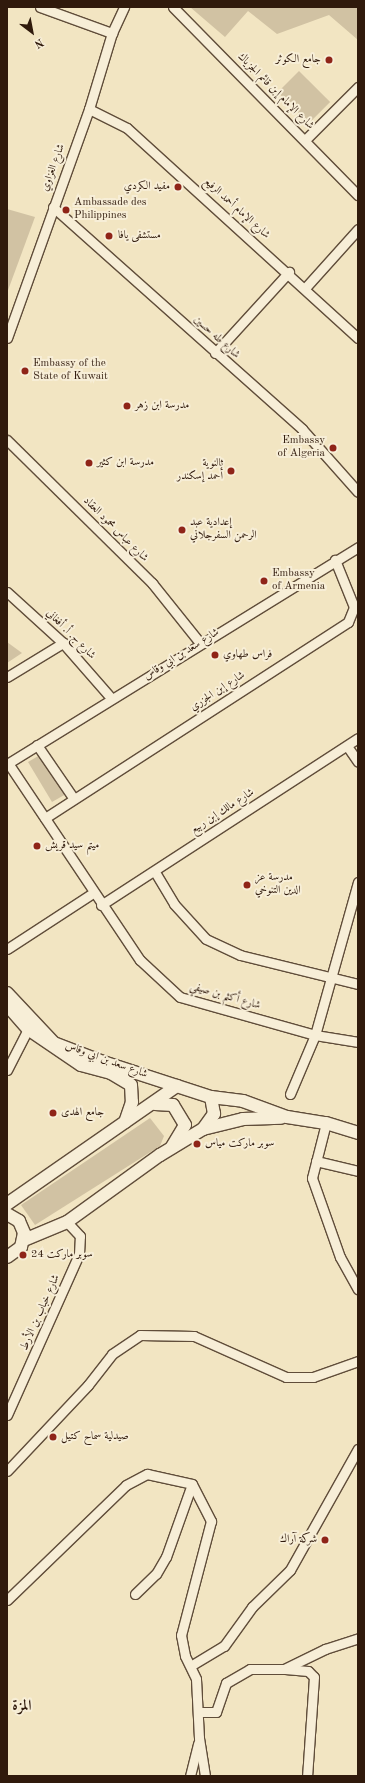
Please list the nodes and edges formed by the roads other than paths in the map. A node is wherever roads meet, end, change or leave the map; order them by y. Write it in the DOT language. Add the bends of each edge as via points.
graph roads {
  1 [pos="40,7"];
  2 [pos="124,7"];
  3 [pos="173,7"];
  4 [pos="112,33"];
  5 [pos="358,87"];
  6 [pos="89,109"];
  7 [pos="306,139"];
  8 [pos="358,195"];
  9 [pos="53,207"];
  10 [pos="358,229"];
  11 [pos="289,272"];
  12 [pos="306,287"];
  13 [pos="7,338"];
  14 [pos="358,338"];
  15 [pos="215,353"];
  16 [pos="7,440"];
  17 [pos="358,492"];
  18 [pos="358,547"];
  19 [pos="335,560"];
  20 [pos="7,592"];
  21 [pos="63,643"];
  22 [pos="200,643"];
  23 [pos="7,677"];
  24 [pos="112,699"];
  25 [pos="358,738"];
  26 [pos="37,745"];
  27 [pos="347,746"];
  28 [pos="358,762"];
  29 [pos="8,764"];
  30 [pos="74,800"];
  31 [pos="45,818"];
  32 [pos="155,872"];
  33 [pos="358,882"];
  34 [pos="93,893"];
  35 [pos="101,905"];
  36 [pos="7,949"];
  37 [pos="332,978"];
  38 [pos="358,984"];
  39 [pos="7,993"];
  40 [pos="7,1005"];
  41 [pos="28,1029"];
  42 [pos="315,1035"];
  43 [pos="358,1042"];
  44 [pos="7,1070"];
  45 [pos="177,1086"];
  46 [pos="290,1094"];
  47 [pos="212,1096"];
  48 [pos="155,1104"];
  49 [pos="287,1117"];
  50 [pos="124,1122"];
  51 [pos="326,1123"];
  52 [pos="204,1130"];
  53 [pos="358,1133"];
  54 [pos="171,1148"];
  55 [pos="316,1161"];
  56 [pos="358,1171"];
  57 [pos="7,1204"];
  58 [pos="7,1214"];
  59 [pos="67,1222"];
  60 [pos="24,1240"];
  61 [pos="8,1257"];
  62 [pos="358,1289"];
  63 [pos="358,1361"];
  64 [pos="10,1399"];
  65 [pos="7,1415"];
  66 [pos="358,1449"];
  67 [pos="7,1471"];
  68 [pos="192,1484"];
  69 [pos="135,1594"];
  70 [pos="7,1600"];
  71 [pos="358,1638"];
  72 [pos="192,1665"];
  73 [pos="284,1668"];
  74 [pos="198,1712"];
  75 [pos="199,1738"];
  76 [pos="190,1776"];
  77 [pos="205,1776"];
  78 [pos="307,1776"];
  1 -- 4 [label="street"];
  2 -- 4 [label="street, شارع الغزاوي"];
  3 -- 7 [label="street, شارع الإمام إبن قائم الجزياك"];
  4 -- 6 [label="street, شارع الغزاوي"];
  5 -- 7 [label="street"];
  6 -- 9 [label="street, شارع الغزاوي"];
  6 -- 11 [label="street, شارع الإمام أحمد الرفيع" via="128,128"];
  7 -- 8 [label="street, شارع الإمام إبن قائم الجزياك"];
  9 -- 13 [label="street, شارع الغزاوي"];
  9 -- 15 [label="street, شارع طه حسين"];
  10 -- 12 [label="street"];
  11 -- 12 [label="street, شارع الإمام أحمد الرفيع"];
  11 -- 15 [label="street"];
  12 -- 14 [label="street, شارع الإمام أحمد الرفيع"];
  15 -- 17 [label="street, شارع طه حسين" via="302,429"];
  16 -- 22 [label="street, شارع عباس محمود العقاد" via="152,583"];
  18 -- 19 [label="street, شارع سعد بن ابي وقاس"];
  19 -- 22 [label="street, شارع سعد بن ابي وقاس"];
  19 -- 30 [label="street, شارع إبن الجزري" via="354,607 348,622"];
  20 -- 21 [label="street, شارع ج. أ. أفغاني"];
  21 -- 23 [label="street"];
  21 -- 24 [label="street, شارع ج. أ. أفغاني"];
  22 -- 24 [label="street, شارع سعد بن ابي وقاس"];
  24 -- 26 [label="street, شارع سعد بن ابي وقاس"];
  25 -- 27 [label="street, شارع مالك إبن ربيع"];
  26 -- 29 [label="street, شارع سعد بن ابي وقاس"];
  26 -- 30 [label="street"];
  27 -- 28 [label="street"];
  27 -- 32 [label="street, شارع مالك إبن ربيع"];
  29 -- 31 [label="street, شارع أكثم بن صيفي"];
  30 -- 31 [label="street, شارع إبن الجزري"];
  31 -- 34 [label="street, شارع أكثم بن صيفي"];
  32 -- 35 [label="street, شارع مالك إبن ربيع"];
  32 -- 37 [label="street" via="174,904 206,939 240,955"];
  33 -- 37 [label="street"];
  34 -- 35 [label="street, شارع أكثم بن صيفي"];
  34 -- 36 [label="street"];
  35 -- 42 [label="street, شارع أكثم بن صيفي" via="140,960 180,997"];
  37 -- 38 [label="street"];
  37 -- 42 [label="street"];
  39 -- 45 [label="street, شارع سعد بن ابي وقاس" via="54,1042"];
  40 -- 41 [label="street, شارع سعد بن ابي وقاس"];
  41 -- 44 [label="street"];
  41 -- 50 [label="street, شارع سعد بن ابي وقاس" via="80,1065 111,1073 131,1084 132,1102"];
  42 -- 43 [label="street, شارع أكثم بن صيفي"];
  42 -- 46 [label="street"];
  45 -- 47 [label="street, شارع سعد بن ابي وقاس"];
  45 -- 48 [label="street"];
  47 -- 49 [label="street, شارع سعد بن ابي وقاس" via="244,1101"];
  47 -- 52 [label="street" via="214,1114"];
  48 -- 50 [label="street"];
  48 -- 54 [label="street" via="173,1105 185,1125"];
  49 -- 51 [label="street, شارع سعد بن ابي وقاس"];
  49 -- 52 [label="street" via="243,1120"];
  50 -- 57 [label="street"];
  51 -- 53 [label="street, شارع سعد بن ابي وقاس"];
  51 -- 55 [label="street"];
  52 -- 54 [label="street"];
  54 -- 59 [label="street"];
  55 -- 56 [label="street"];
  55 -- 62 [label="street" via="312,1178 340,1257"];
  58 -- 60 [label="street" via="19,1221"];
  59 -- 60 [label="street"];
  59 -- 64 [label="street, شارع خباب بن الأرط" via="80,1236 80,1254"];
  60 -- 61 [label="street"];
  63 -- 67 [label="street" via="313,1377 286,1377 194,1336 140,1336 112,1354 88,1385"];
  64 -- 65 [label="street, شارع خباب بن الأرط"];
  66 -- 72 [label="street" via="290,1570 252,1607 224,1646"];
  68 -- 69 [label="street" via="166,1557 156,1574"];
  68 -- 70 [label="street" via="147,1474 126,1485"];
  68 -- 72 [label="street" via="211,1521 181,1635 185,1656"];
  71 -- 73 [label="street" via="325,1649"];
  72 -- 74 [label="street" via="196,1679"];
  73 -- 74 [label="street" via="250,1669 226,1683 216,1712"];
  73 -- 78 [label="street" via="308,1671 314,1677"];
  74 -- 75 [label="street"];
  75 -- 76 [label="street"];
  75 -- 77 [label="street"];
}
